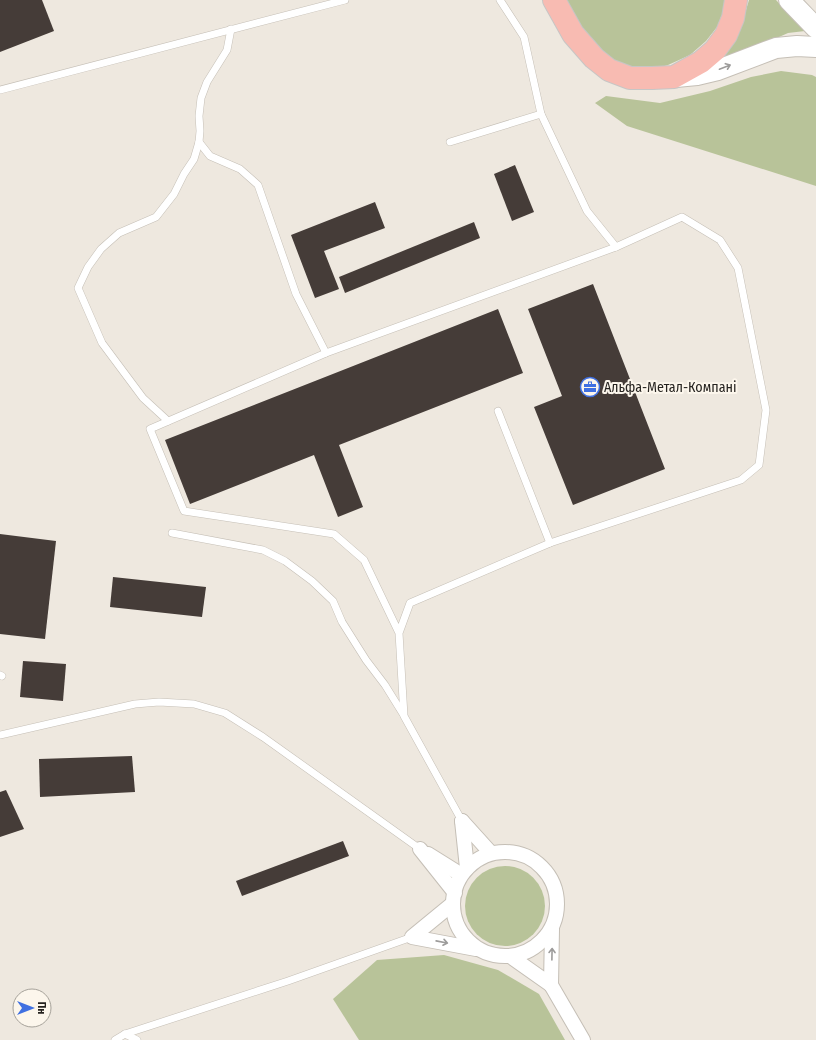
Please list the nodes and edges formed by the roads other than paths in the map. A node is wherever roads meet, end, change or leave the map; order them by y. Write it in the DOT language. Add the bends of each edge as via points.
graph roads {
  1 [pos="344,0"];
  2 [pos="500,0"];
  3 [pos="554,0"];
  4 [pos="736,0"];
  5 [pos="789,0"];
  6 [pos="816,28"];
  7 [pos="232,29"];
  8 [pos="816,47"];
  9 [pos="674,77"];
  10 [pos="0,90"];
  11 [pos="541,114"];
  12 [pos="199,142"];
  13 [pos="450,142"];
  14 [pos="616,246"];
  15 [pos="326,353"];
  16 [pos="498,411"];
  17 [pos="168,421"];
  18 [pos="172,533"];
  19 [pos="550,543"];
  20 [pos="400,633"];
  21 [pos="404,716"];
  22 [pos="0,735"];
  23 [pos="462,821"];
  24 [pos="420,849"];
  25 [pos="490,852"];
  26 [pos="464,871"];
  27 [pos="453,899"];
  28 [pos="552,929"];
  29 [pos="412,937"];
  30 [pos="476,949"];
  31 [pos="510,956"];
  32 [pos="551,985"];
  33 [pos="125,1034"];
  34 [pos="115,1040"];
  35 [pos="137,1040"];
  36 [pos="583,1040"];
  1 -- 7 [label="lane"];
  2 -- 11 [label="lane" via="524,36"];
  3 -- 9 [label="main road" via="573,34 594,58 609,70 630,78"];
  4 -- 9 [label="main road" via="733,18 726,35 715,50 701,62"];
  5 -- 6 [label="main road"];
  7 -- 10 [label="lane"];
  7 -- 12 [label="lane" via="227,50 207,82 202,98"];
  9 -- 8 [label="main road, one-way" via="718,70 776,48"];
  11 -- 13 [label="lane"];
  11 -- 14 [label="lane" via="587,211"];
  12 -- 15 [label="lane" via="210,156 240,170 258,185 296,294"];
  12 -- 17 [label="lane" via="194,159 174,194 156,217 119,234 101,250 78,288 102,343 143,398"];
  14 -- 15 [label="lane"];
  14 -- 19 [label="lane" via="682,217 720,240 738,268 766,410 759,465 741,480"];
  15 -- 17 [label="lane"];
  16 -- 19 [label="lane"];
  17 -- 20 [label="lane" via="150,429 184,511 334,534 364,560"];
  18 -- 21 [label="lane" via="263,550 286,561 312,581 333,601 342,622"];
  19 -- 20 [label="lane" via="410,603"];
  20 -- 21 [label="lane"];
  21 -- 23 [label="lane"];
  22 -- 24 [label="lane" via="135,704 194,704 226,713"];
  23 -- 25 [label="street"];
  23 -- 26 [label="street"];
  24 -- 26 [label="street"];
  24 -- 27 [label="street"];
  25 -- 26 [label="street"];
  25 -- 28 [label="street" via="526,854 548,872 558,902"];
  26 -- 27 [label="street"];
  27 -- 29 [label="street"];
  27 -- 30 [label="street" via="460,932"];
  28 -- 31 [label="street" via="532,950"];
  32 -- 28 [label="street, one-way"];
  29 -- 30 [label="street, one-way"];
  29 -- 33 [label="lane"];
  30 -- 31 [label="street" via="495,956"];
  31 -- 32 [label="street"];
  32 -- 36 [label="street"];
  33 -- 34 [label="lane"];
  33 -- 35 [label="lane"];
}
